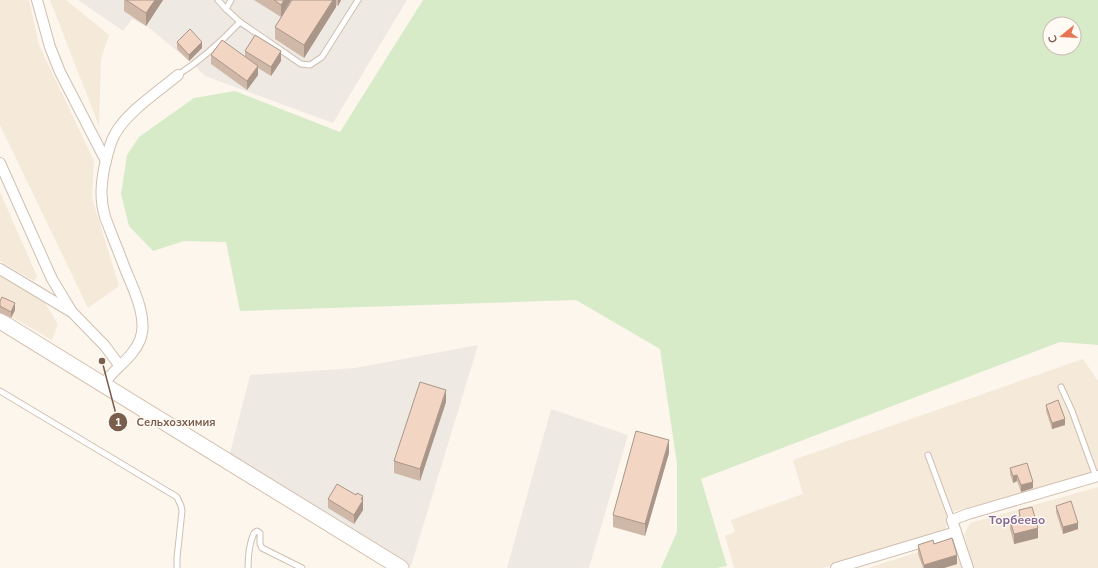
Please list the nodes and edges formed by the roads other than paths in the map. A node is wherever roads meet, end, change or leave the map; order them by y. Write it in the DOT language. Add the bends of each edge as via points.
graph roads {
  1 [pos="37,0"];
  2 [pos="218,0"];
  3 [pos="231,0"];
  4 [pos="358,0"];
  5 [pos="226,9"];
  6 [pos="240,22"];
  7 [pos="178,75"];
  8 [pos="106,161"];
  9 [pos="0,163"];
  10 [pos="0,269"];
  11 [pos="72,312"];
  12 [pos="0,321"];
  13 [pos="119,365"];
  14 [pos="103,385"];
  15 [pos="1061,387"];
  16 [pos="0,391"];
  17 [pos="928,454"];
  18 [pos="1097,476"];
  19 [pos="952,520"];
  20 [pos="956,532"];
  21 [pos="177,568"];
  22 [pos="248,568"];
  23 [pos="302,568"];
  24 [pos="401,568"];
  25 [pos="836,568"];
  26 [pos="968,568"];
  1 -- 8 [label="street" via="60,72"];
  2 -- 5 [label="lane"];
  3 -- 5 [label="lane"];
  4 -- 6 [label="lane" via="322,57 310,65 301,64"];
  5 -- 6 [label="lane"];
  6 -- 7 [label="lane" via="205,55"];
  7 -- 8 [label="street" via="124,121 115,134"];
  8 -- 13 [label="street" via="101,184 101,203 137,298 143,328 140,340 133,351"];
  9 -- 11 [label="street" via="52,279"];
  10 -- 11 [label="street"];
  11 -- 13 [label="street" via="105,346"];
  12 -- 14 [label="main road"];
  13 -- 14 [label="street"];
  14 -- 24 [label="main road"];
  15 -- 18 [label="lane"];
  16 -- 21 [label="lane" via="177,497 182,512"];
  17 -- 19 [label="lane"];
  18 -- 19 [label="street"];
  19 -- 20 [label="street"];
  20 -- 25 [label="street"];
  20 -- 26 [label="street"];
  22 -- 23 [label="lane" via="248,553 254,533 257,531 260,533 262,548"];
}
